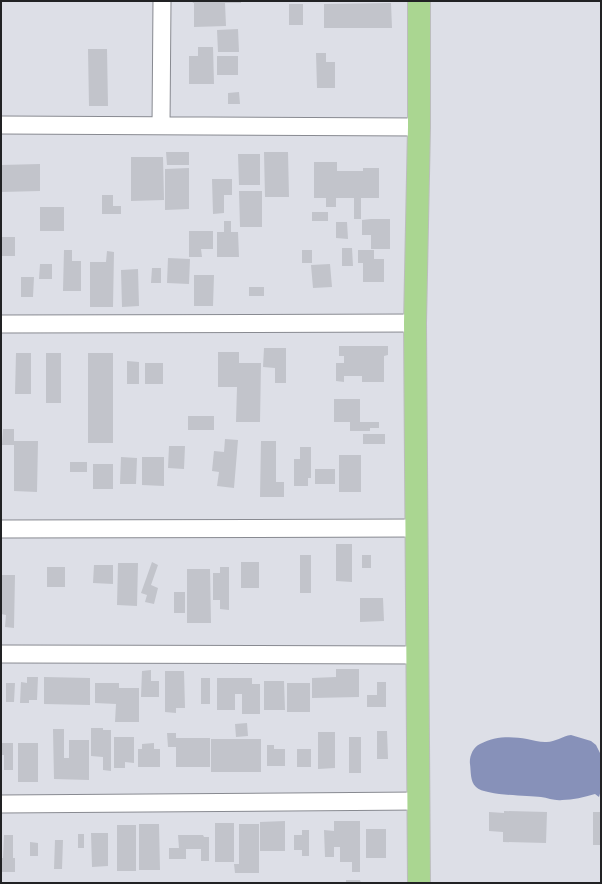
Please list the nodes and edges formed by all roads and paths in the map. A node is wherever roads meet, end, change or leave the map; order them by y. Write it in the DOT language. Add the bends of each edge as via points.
graph roads {
  1 [pos="162,1"];
  2 [pos="419,1"];
  3 [pos="1,125"];
  4 [pos="161,126"];
  5 [pos="419,127"];
  6 [pos="415,323"];
  7 [pos="1,324"];
  8 [pos="417,528"];
  9 [pos="1,529"];
  10 [pos="1,654"];
  11 [pos="418,655"];
  12 [pos="419,801"];
  13 [pos="1,804"];
  14 [pos="419,883"];
  1 -- 4 [label="street"];
  2 -- 5 [label="main road"];
  3 -- 4 [label="street"];
  4 -- 5 [label="street"];
  5 -- 6 [label="main road"];
  6 -- 7 [label="street"];
  6 -- 8 [label="main road"];
  8 -- 9 [label="street"];
  8 -- 11 [label="main road"];
  10 -- 11 [label="street"];
  11 -- 12 [label="main road"];
  12 -- 13 [label="street"];
  12 -- 14 [label="main road"];
}
